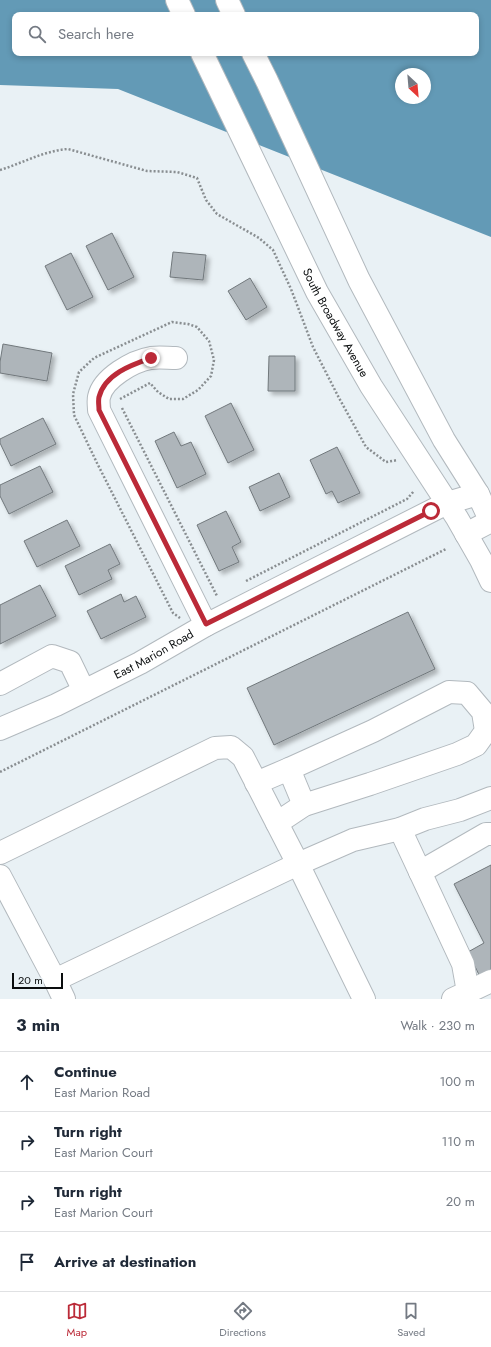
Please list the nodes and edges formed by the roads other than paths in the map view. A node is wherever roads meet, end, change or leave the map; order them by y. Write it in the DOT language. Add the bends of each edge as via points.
graph roads {
  1 [pos="177,0"];
  2 [pos="226,0"];
  3 [pos="183,12"];
  4 [pos="232,12"];
  5 [pos="203,56"];
  6 [pos="254,56"];
  7 [pos="176,358"];
  8 [pos="478,494"];
  9 [pos="447,503"];
  10 [pos="491,521"];
  11 [pos="466,534"];
  12 [pos="491,581"];
  13 [pos="201,616"];
  14 [pos="0,684"];
  15 [pos="84,691"];
  16 [pos="0,728"];
  17 [pos="290,769"];
  18 [pos="256,783"];
  19 [pos="491,798"];
  20 [pos="304,805"];
  21 [pos="277,823"];
  22 [pos="400,828"];
  23 [pos="489,833"];
  24 [pos="0,853"];
  25 [pos="298,864"];
  26 [pos="420,872"];
  27 [pos="0,876"];
  28 [pos="491,981"];
  29 [pos="60,990"];
  30 [pos="460,996"];
  31 [pos="364,999"];
  1 -- 3 [label="main road"];
  2 -- 4 [label="main road"];
  5 -- 9 [label="main road, South Broadway Avenue" via="317,292 371,386"];
  6 -- 8 [label="main road" via="359,280 444,440"];
  7 -- 13 [label="main road" via="151,358 130,366 109,380 98,398 99,410"];
  8 -- 9 [label="main road, East Marion Road"];
  8 -- 10 [label="main road"];
  9 -- 11 [label="main road, South Broadway Avenue"];
  9 -- 13 [label="main road, East Marion Road"];
  10 -- 11 [label="main road"];
  11 -- 12 [label="main road, South Broadway Avenue"];
  13 -- 15 [label="main road, East Marion Road" via="140,663"];
  14 -- 15 [label="main road" via="52,656 70,662"];
  15 -- 16 [label="main road, East Marion Road"];
  17 -- 18 [label="main road"];
  17 -- 20 [label="main road"];
  17 -- 20 [label="main road" via="449,692 467,693 483,712 486,731 476,745 457,754"];
  18 -- 21 [label="main road"];
  18 -- 24 [label="main road" via="243,757 231,747 216,748"];
  19 -- 22 [label="main road"];
  20 -- 21 [label="main road"];
  21 -- 25 [label="main road"];
  22 -- 25 [label="main road" via="353,840"];
  22 -- 26 [label="main road"];
  23 -- 26 [label="main road"];
  25 -- 29 [label="main road"];
  25 -- 31 [label="main road"];
  26 -- 30 [label="main road" via="463,964"];
  27 -- 29 [label="main road"];
  28 -- 30 [label="main road"];
}
